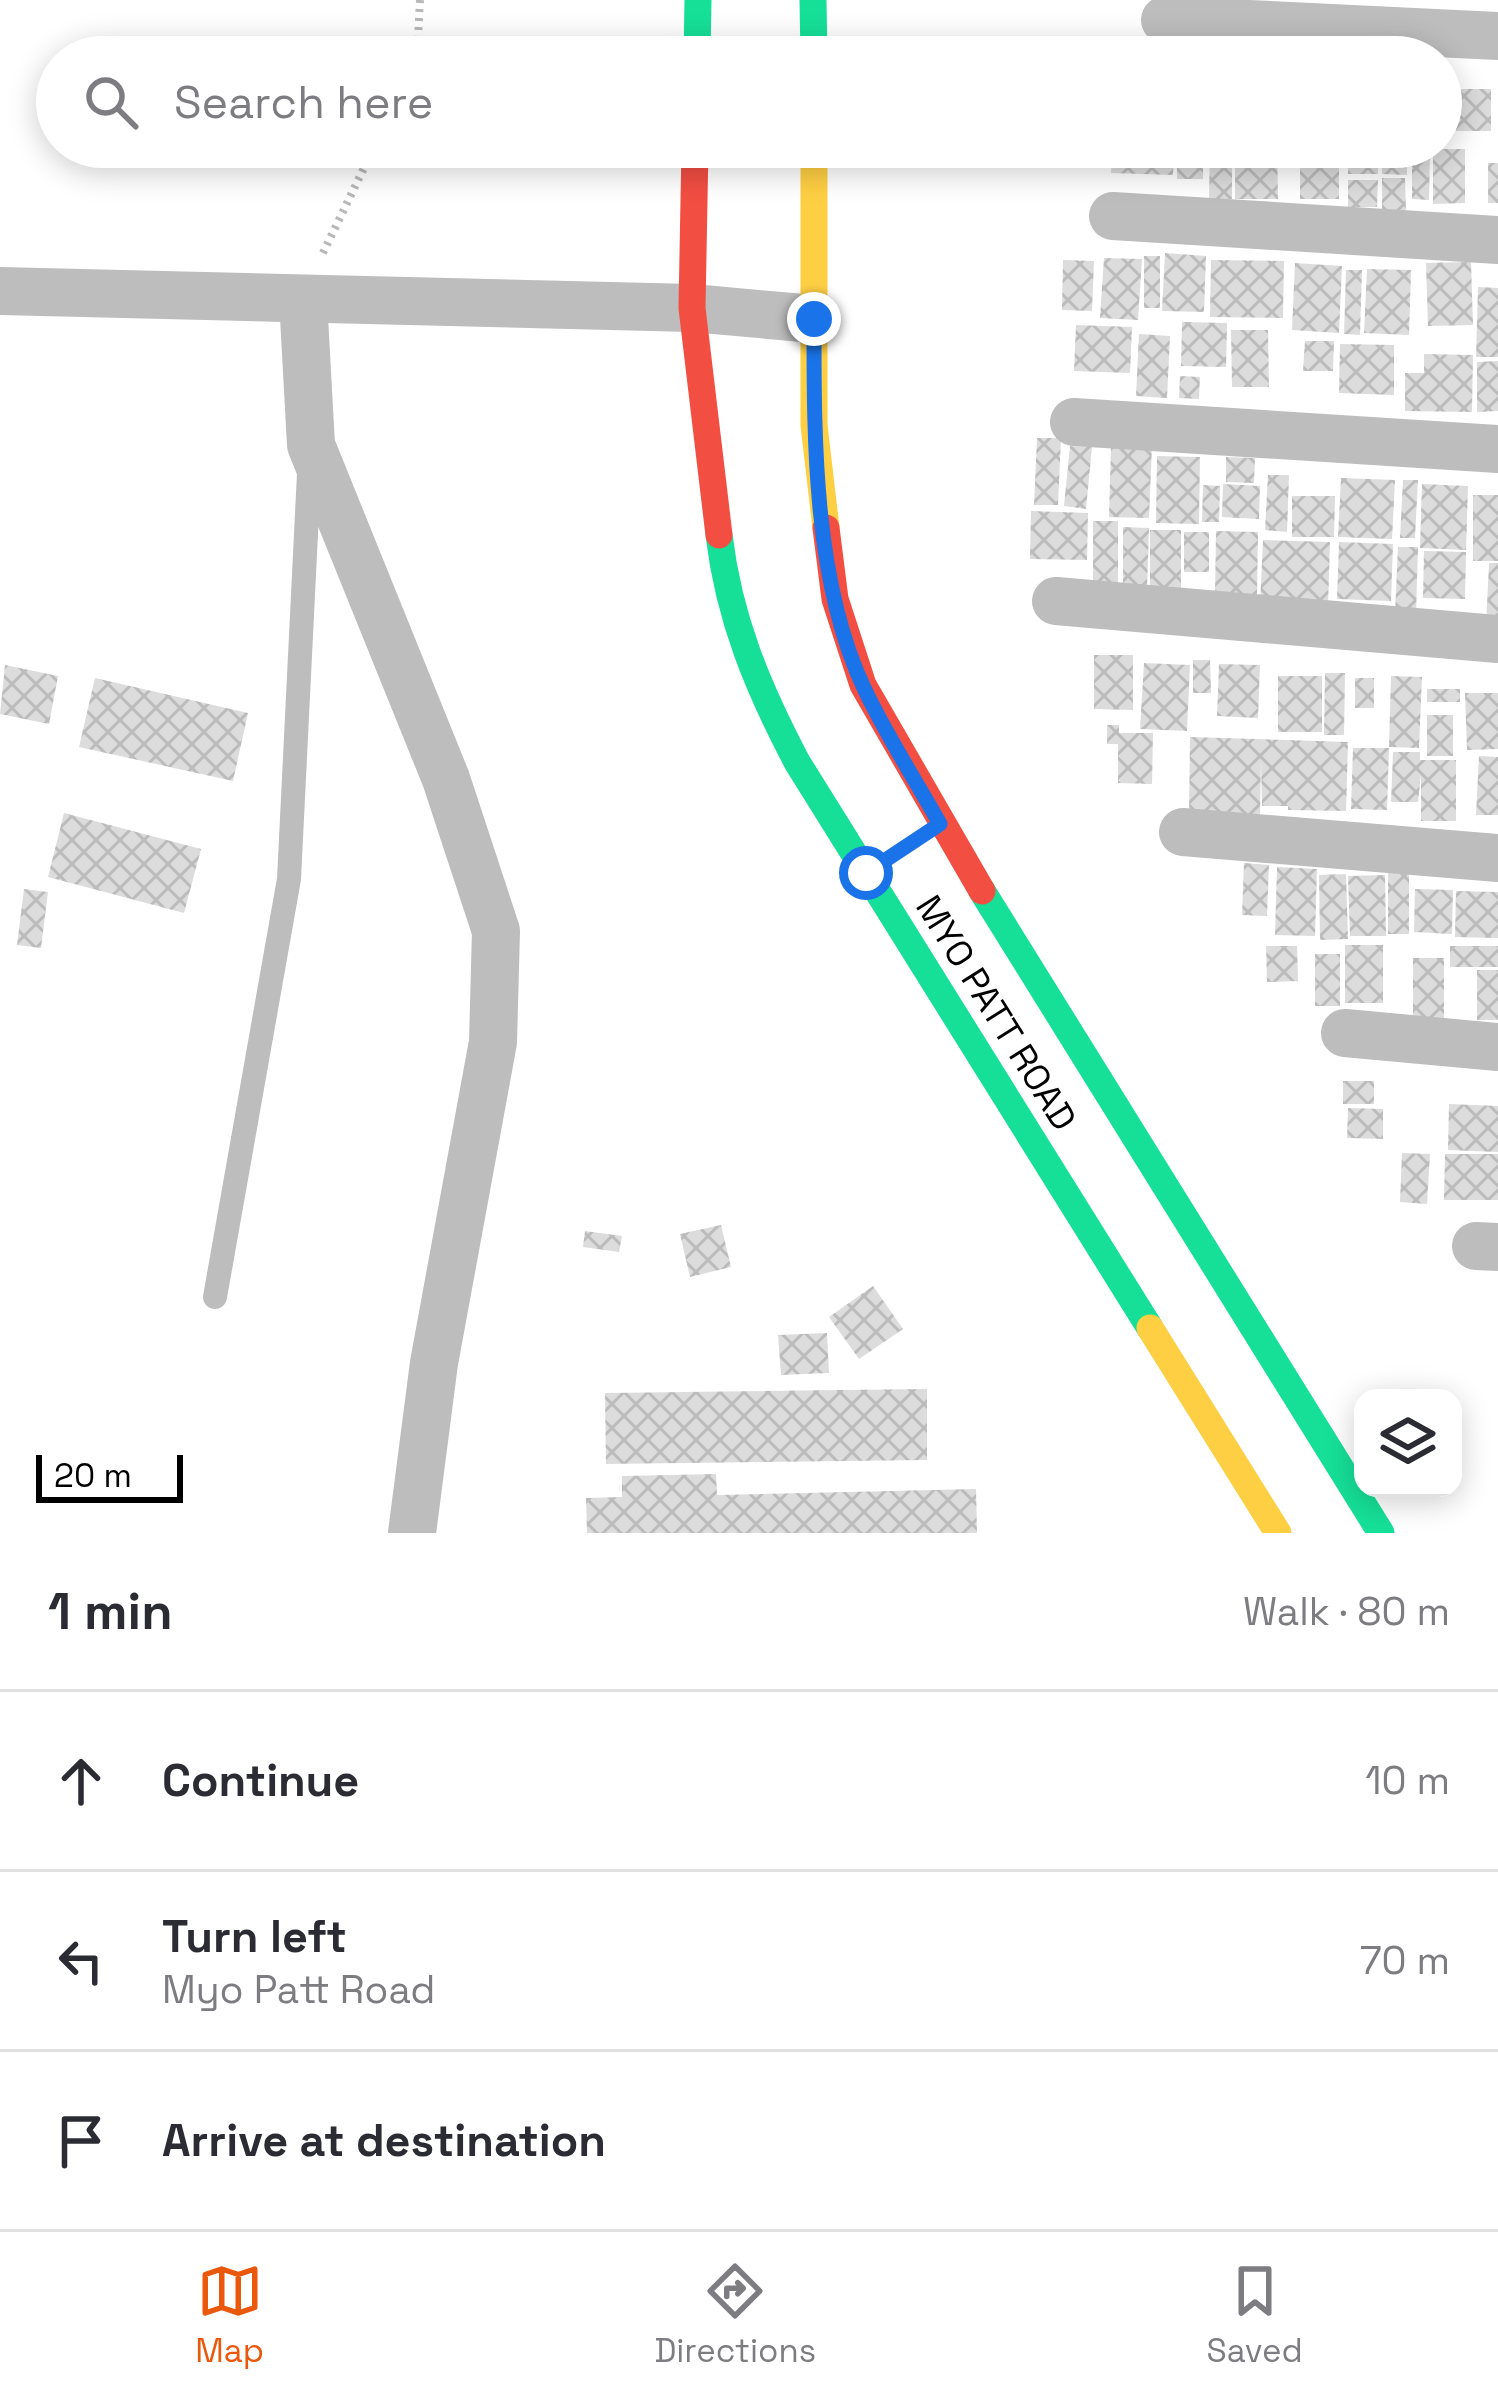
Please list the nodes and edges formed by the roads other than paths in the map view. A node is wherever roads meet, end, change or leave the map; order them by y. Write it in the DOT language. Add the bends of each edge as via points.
graph roads {
  1 [pos="698,0"];
  2 [pos="814,0"];
  3 [pos="1166,20"];
  4 [pos="697,36"];
  5 [pos="814,36"];
  6 [pos="1498,36"];
  7 [pos="695,168"];
  8 [pos="814,168"];
  9 [pos="1113,215"];
  10 [pos="1498,240"];
  11 [pos="0,291"];
  12 [pos="303,299"];
  13 [pos="692,308"];
  14 [pos="814,319"];
  15 [pos="1074,422"];
  16 [pos="310,445"];
  17 [pos="1498,449"];
  18 [pos="1056,602"];
  19 [pos="1498,639"];
  20 [pos="1183,832"];
  21 [pos="1498,858"];
  22 [pos="1346,1033"];
  23 [pos="1498,1047"];
  24 [pos="215,1297"];
  25 [pos="412,1533"];
  26 [pos="1278,1533"];
  27 [pos="1381,1533"];
  1 -- 4 [label="main road"];
  2 -- 5 [label="main road"];
  3 -- 6 [label="street"];
  7 -- 13 [label="main road, MYO PATT ROAD"];
  8 -- 14 [label="main road, MYO PATT ROAD"];
  9 -- 10 [label="street"];
  11 -- 12 [label="street"];
  12 -- 13 [label="street"];
  12 -- 16 [label="street"];
  13 -- 14 [label="street"];
  13 -- 26 [label="main road, MYO PATT ROAD" via="713,504 749,672 797,762 875,867"];
  14 -- 27 [label="main road, MYO PATT ROAD" via="814,425 835,599 863,686 931,830"];
  15 -- 17 [label="street"];
  16 -- 24 [label="lane" via="289,879"];
  16 -- 25 [label="street" via="446,779 496,931 493,1042"];
  18 -- 19 [label="street"];
  20 -- 21 [label="street"];
  22 -- 23 [label="street"];
}
